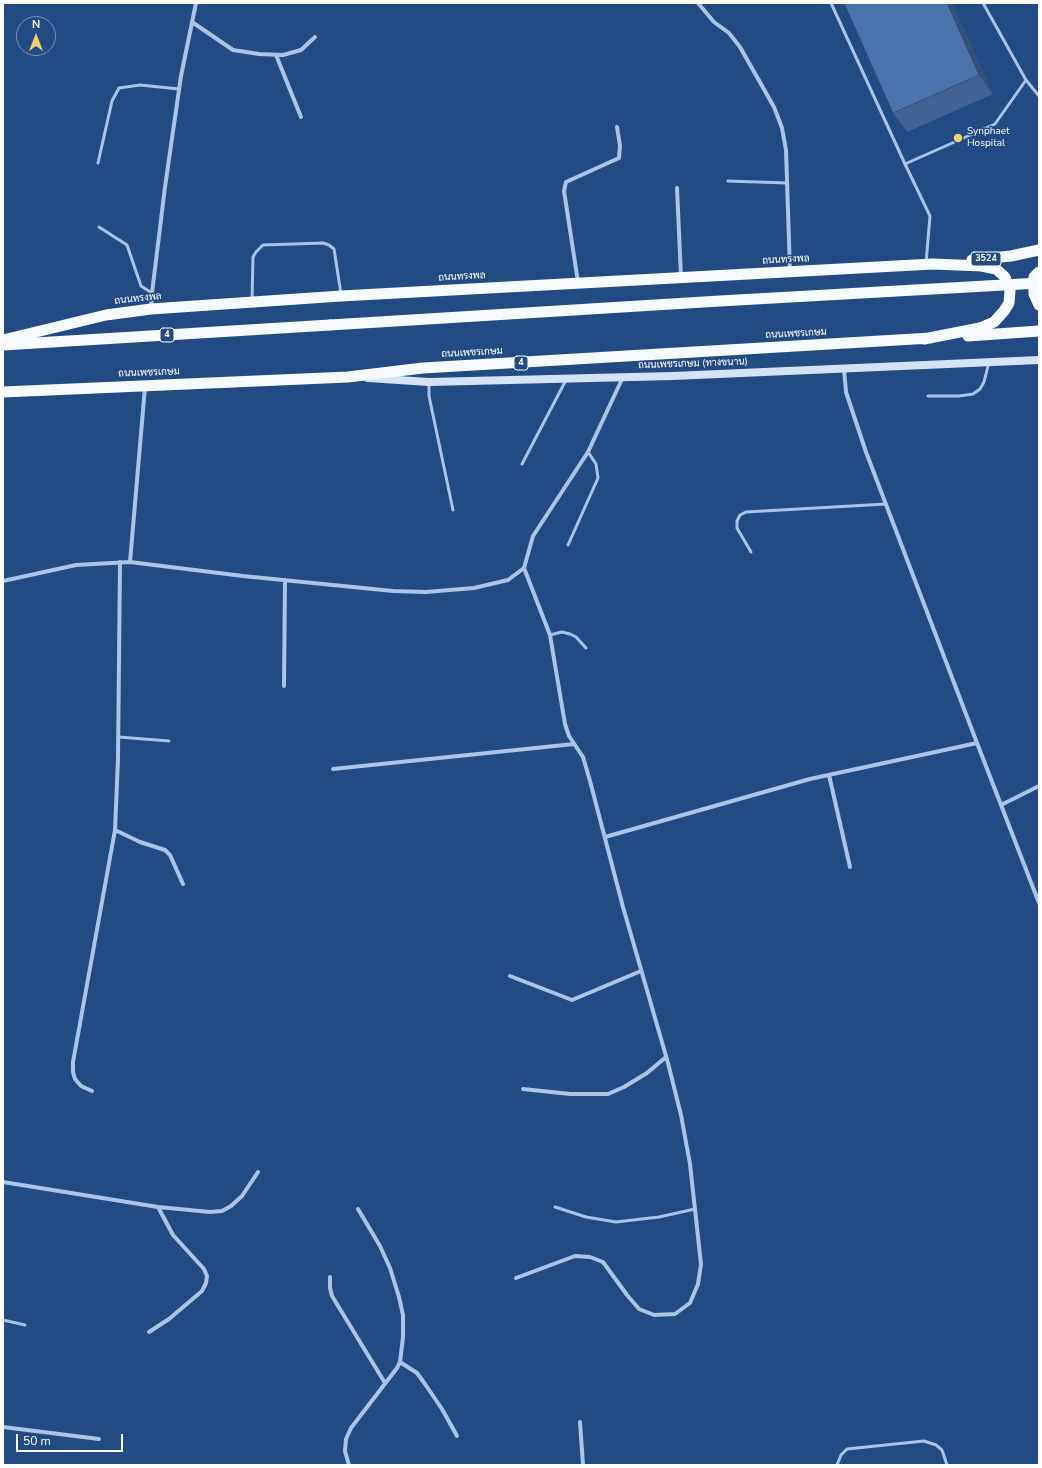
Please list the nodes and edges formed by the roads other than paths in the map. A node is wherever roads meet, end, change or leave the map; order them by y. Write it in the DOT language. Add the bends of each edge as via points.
graph roads {
  1 [pos="196,3"];
  2 [pos="698,3"];
  3 [pos="831,3"];
  4 [pos="983,3"];
  5 [pos="192,22"];
  6 [pos="315,37"];
  7 [pos="276,55"];
  8 [pos="1026,80"];
  9 [pos="179,89"];
  10 [pos="1039,96"];
  11 [pos="301,117"];
  12 [pos="617,127"];
  13 [pos="98,163"];
  14 [pos="905,164"];
  15 [pos="728,181"];
  16 [pos="787,184"];
  17 [pos="677,188"];
  18 [pos="100,227"];
  19 [pos="1039,250"];
  20 [pos="930,265"];
  21 [pos="790,272"];
  22 [pos="1039,272"];
  23 [pos="681,277"];
  24 [pos="578,283"];
  25 [pos="1039,283"];
  26 [pos="152,293"];
  27 [pos="341,296"];
  28 [pos="252,302"];
  29 [pos="1039,305"];
  30 [pos="151,309"];
  31 [pos="1039,331"];
  32 [pos="924,339"];
  33 [pos="3,340"];
  34 [pos="3,345"];
  35 [pos="1039,360"];
  36 [pos="989,362"];
  37 [pos="844,369"];
  38 [pos="348,377"];
  39 [pos="623,377"];
  40 [pos="567,378"];
  41 [pos="429,382"];
  42 [pos="145,386"];
  43 [pos="3,392"];
  44 [pos="928,396"];
  45 [pos="588,452"];
  46 [pos="522,464"];
  47 [pos="886,504"];
  48 [pos="453,510"];
  49 [pos="568,545"];
  50 [pos="751,552"];
  51 [pos="120,562"];
  52 [pos="130,562"];
  53 [pos="524,568"];
  54 [pos="285,580"];
  55 [pos="3,582"];
  56 [pos="550,635"];
  57 [pos="586,648"];
  58 [pos="284,686"];
  59 [pos="119,736"];
  60 [pos="169,741"];
  61 [pos="977,743"];
  62 [pos="574,744"];
  63 [pos="333,769"];
  64 [pos="829,774"];
  65 [pos="1039,786"];
  66 [pos="1001,805"];
  67 [pos="114,830"];
  68 [pos="605,837"];
  69 [pos="850,867"];
  70 [pos="183,884"];
  71 [pos="1039,903"];
  72 [pos="641,971"];
  73 [pos="510,976"];
  74 [pos="666,1056"];
  75 [pos="523,1089"];
  76 [pos="92,1091"];
  77 [pos="258,1172"];
  78 [pos="3,1182"];
  79 [pos="158,1207"];
  80 [pos="555,1207"];
  81 [pos="358,1209"];
  82 [pos="695,1209"];
  83 [pos="330,1277"];
  84 [pos="516,1278"];
  85 [pos="3,1320"];
  86 [pos="25,1325"];
  87 [pos="149,1332"];
  88 [pos="400,1362"];
  89 [pos="385,1383"];
  90 [pos="580,1422"];
  91 [pos="3,1427"];
  92 [pos="457,1436"];
  93 [pos="100,1439"];
  94 [pos="349,1465"];
  95 [pos="583,1465"];
  96 [pos="837,1465"];
  97 [pos="947,1465"];
  1 -- 5 [label="street"];
  2 -- 16 [label="street" via="714,22 729,33 740,48 774,107 785,143"];
  3 -- 14 [label="lane"];
  4 -- 8 [label="lane"];
  5 -- 7 [label="street" via="233,50"];
  5 -- 9 [label="street"];
  6 -- 7 [label="street" via="301,50"];
  7 -- 11 [label="street"];
  8 -- 10 [label="lane"];
  8 -- 14 [label="lane" via="995,124"];
  9 -- 13 [label="lane" via="140,85 119,88 112,101"];
  9 -- 26 [label="street"];
  12 -- 24 [label="street" via="619,158 566,182 564,191"];
  14 -- 20 [label="lane" via="930,216"];
  15 -- 16 [label="lane"];
  16 -- 21 [label="street"];
  17 -- 23 [label="street"];
  18 -- 26 [label="lane" via="127,245 142,286"];
  19 -- 20 [label="highway, ถนนทรงพล / 3524" via="1011,256"];
  20 -- 21 [label="highway, ถนนทรงพล"];
  20 -- 32 [label="highway" via="964,265 996,269 1005,277 1010,291 1009,303 994,322 980,328"];
  21 -- 23 [label="highway, ถนนทรงพล"];
  22 -- 29 [label="highway" via="1034,278 1034,294"];
  23 -- 24 [label="highway, ถนนทรงพล"];
  24 -- 27 [label="highway, ถนนทรงพล"];
  25 -- 34 [label="highway, 4, bridge" via="720,300"];
  26 -- 30 [label="street"];
  27 -- 28 [label="highway, ถนนทรงพล"];
  27 -- 28 [label="lane" via="334,249 329,245 263,245 253,257"];
  28 -- 30 [label="highway, ถนนทรงพล"];
  30 -- 33 [label="highway, ถนนทรงพล" via="106,314"];
  31 -- 32 [label="highway, ถนนเพชรเกษม / 4"];
  32 -- 38 [label="highway, ถนนเพชรเกษม / 4" via="423,368"];
  35 -- 36 [label="main road, ถนนเพชรเกษม (ทางขนาน) / 4"];
  36 -- 37 [label="main road, ถนนเพชรเกษม (ทางขนาน) / 4"];
  36 -- 44 [label="lane" via="984,382 973,394"];
  37 -- 39 [label="main road, ถนนเพชรเกษม (ทางขนาน) / 4"];
  37 -- 47 [label="street" via="846,392"];
  38 -- 41 [label="main road, ถนนเพชรเกษม (ทางขนาน) / 4"];
  38 -- 42 [label="highway, ถนนเพชรเกษม / 4"];
  39 -- 40 [label="main road, ถนนเพชรเกษม (ทางขนาน) / 4"];
  39 -- 45 [label="street"];
  40 -- 41 [label="main road, ถนนเพชรเกษม (ทางขนาน) / 4"];
  40 -- 46 [label="lane"];
  41 -- 48 [label="lane" via="429,396"];
  42 -- 43 [label="highway, ถนนเพชรเกษม / 4"];
  42 -- 52 [label="street"];
  45 -- 49 [label="lane" via="596,464 598,478"];
  45 -- 53 [label="street" via="533,536"];
  47 -- 50 [label="lane" via="746,512 740,515 737,528"];
  47 -- 61 [label="street"];
  51 -- 52 [label="street"];
  51 -- 55 [label="street" via="76,565"];
  51 -- 59 [label="street"];
  52 -- 54 [label="street"];
  53 -- 54 [label="street" via="508,580 452,591 393,591"];
  53 -- 56 [label="street"];
  54 -- 58 [label="street"];
  56 -- 57 [label="lane" via="562,632 570,634"];
  56 -- 62 [label="street" via="565,724"];
  59 -- 60 [label="lane"];
  59 -- 67 [label="street"];
  61 -- 64 [label="street"];
  61 -- 66 [label="street"];
  62 -- 63 [label="street"];
  62 -- 68 [label="street" via="583,757"];
  64 -- 68 [label="street"];
  64 -- 69 [label="street"];
  65 -- 66 [label="street"];
  66 -- 71 [label="street"];
  67 -- 70 [label="street" via="165,850 170,855"];
  67 -- 76 [label="street" via="73,1062 75,1079 81,1086"];
  68 -- 72 [label="street"];
  72 -- 73 [label="street" via="572,1000"];
  72 -- 74 [label="street"];
  74 -- 75 [label="street" via="647,1073 608,1094 570,1094"];
  74 -- 82 [label="street" via="682,1115"];
  77 -- 79 [label="street" via="242,1196 222,1211"];
  78 -- 79 [label="street"];
  79 -- 87 [label="street" via="172,1235 204,1269 207,1276 202,1290 169,1319"];
  80 -- 82 [label="lane" via="586,1217 616,1222"];
  81 -- 88 [label="street" via="380,1246 399,1297 403,1315"];
  82 -- 84 [label="street" via="701,1264 698,1284 690,1303 675,1314 654,1316 639,1309 603,1262 590,1257 575,1256"];
  83 -- 89 [label="street" via="332,1296"];
  85 -- 86 [label="lane"];
  88 -- 89 [label="street"];
  88 -- 92 [label="street" via="417,1373 442,1408"];
  89 -- 94 [label="street" via="351,1428 346,1439 345,1451"];
  90 -- 95 [label="street"];
  91 -- 93 [label="street"];
  96 -- 97 [label="lane" via="847,1449 924,1441 942,1450"];
}
